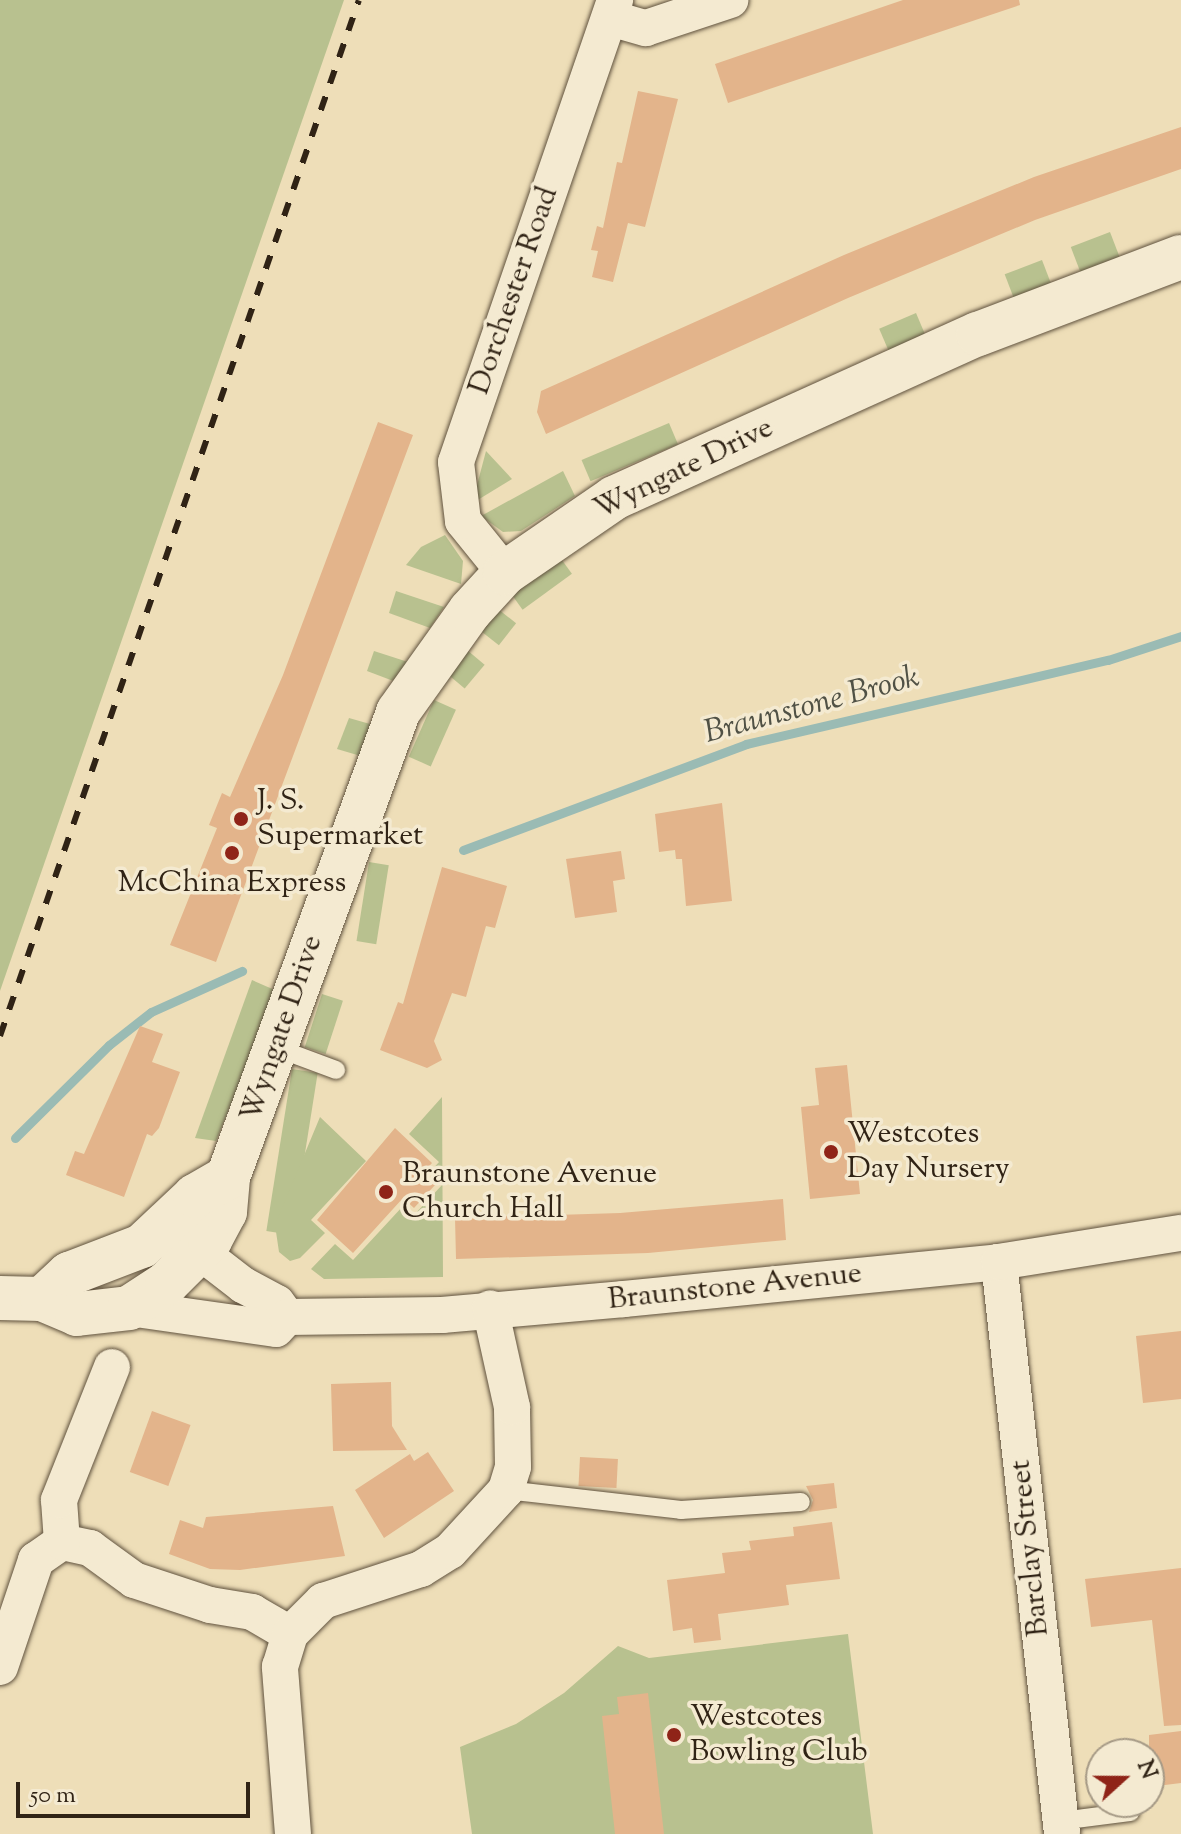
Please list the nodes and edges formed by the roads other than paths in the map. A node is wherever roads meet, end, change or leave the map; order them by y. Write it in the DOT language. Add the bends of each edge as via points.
graph roads {
  1 [pos="730,0"];
  2 [pos="612,9"];
  3 [pos="1181,257"];
  4 [pos="505,573"];
  5 [pos="277,1048"];
  6 [pos="336,1070"];
  7 [pos="1181,1233"];
  8 [pos="179,1249"];
  9 [pos="999,1262"];
  10 [pos="21,1298"];
  11 [pos="129,1308"];
  12 [pos="490,1308"];
  13 [pos="287,1317"];
  14 [pos="219,1324"];
  15 [pos="112,1367"];
  16 [pos="506,1490"];
  17 [pos="801,1502"];
  18 [pos="62,1542"];
  19 [pos="290,1634"];
  20 [pos="0,1667"];
  21 [pos="1103,1818"];
  22 [pos="1062,1827"];
  23 [pos="293,1834"];
  1 -- 2 [label="street" via="646,28"];
  2 -- 4 [label="street, Dorchester Road" via="456,462 463,521"];
  3 -- 4 [label="street, Wyngate Drive" via="978,334 614,498"];
  4 -- 5 [label="street, Wyngate Drive" via="470,611 398,712"];
  5 -- 6 [label="lane"];
  5 -- 8 [label="street, Wyngate Drive" via="228,1177 225,1212"];
  7 -- 9 [label="street, Braunstone Avenue"];
  8 -- 10 [label="street, Braunstone Avenue" via="142,1246"];
  8 -- 11 [label="street"];
  8 -- 13 [label="street" via="277,1303"];
  8 -- 14 [label="street" via="193,1300"];
  9 -- 12 [label="street, Braunstone Avenue"];
  9 -- 22 [label="street, Barclay Street"];
  10 -- 11 [label="street, Braunstone Avenue" via="77,1314"];
  11 -- 14 [label="street, Braunstone Avenue"];
  12 -- 13 [label="street, Braunstone Avenue" via="442,1315"];
  12 -- 16 [label="street" via="512,1407 513,1467"];
  13 -- 14 [label="street, Braunstone Avenue" via="276,1329"];
  15 -- 18 [label="street" via="59,1500"];
  16 -- 17 [label="lane" via="681,1510"];
  16 -- 19 [label="street" via="450,1551 421,1569 323,1601"];
  18 -- 19 [label="street" via="90,1548 134,1580 196,1601 252,1612"];
  18 -- 20 [label="street" via="36,1560"];
  19 -- 23 [label="street" via="280,1667"];
  21 -- 22 [label="lane"];
}
